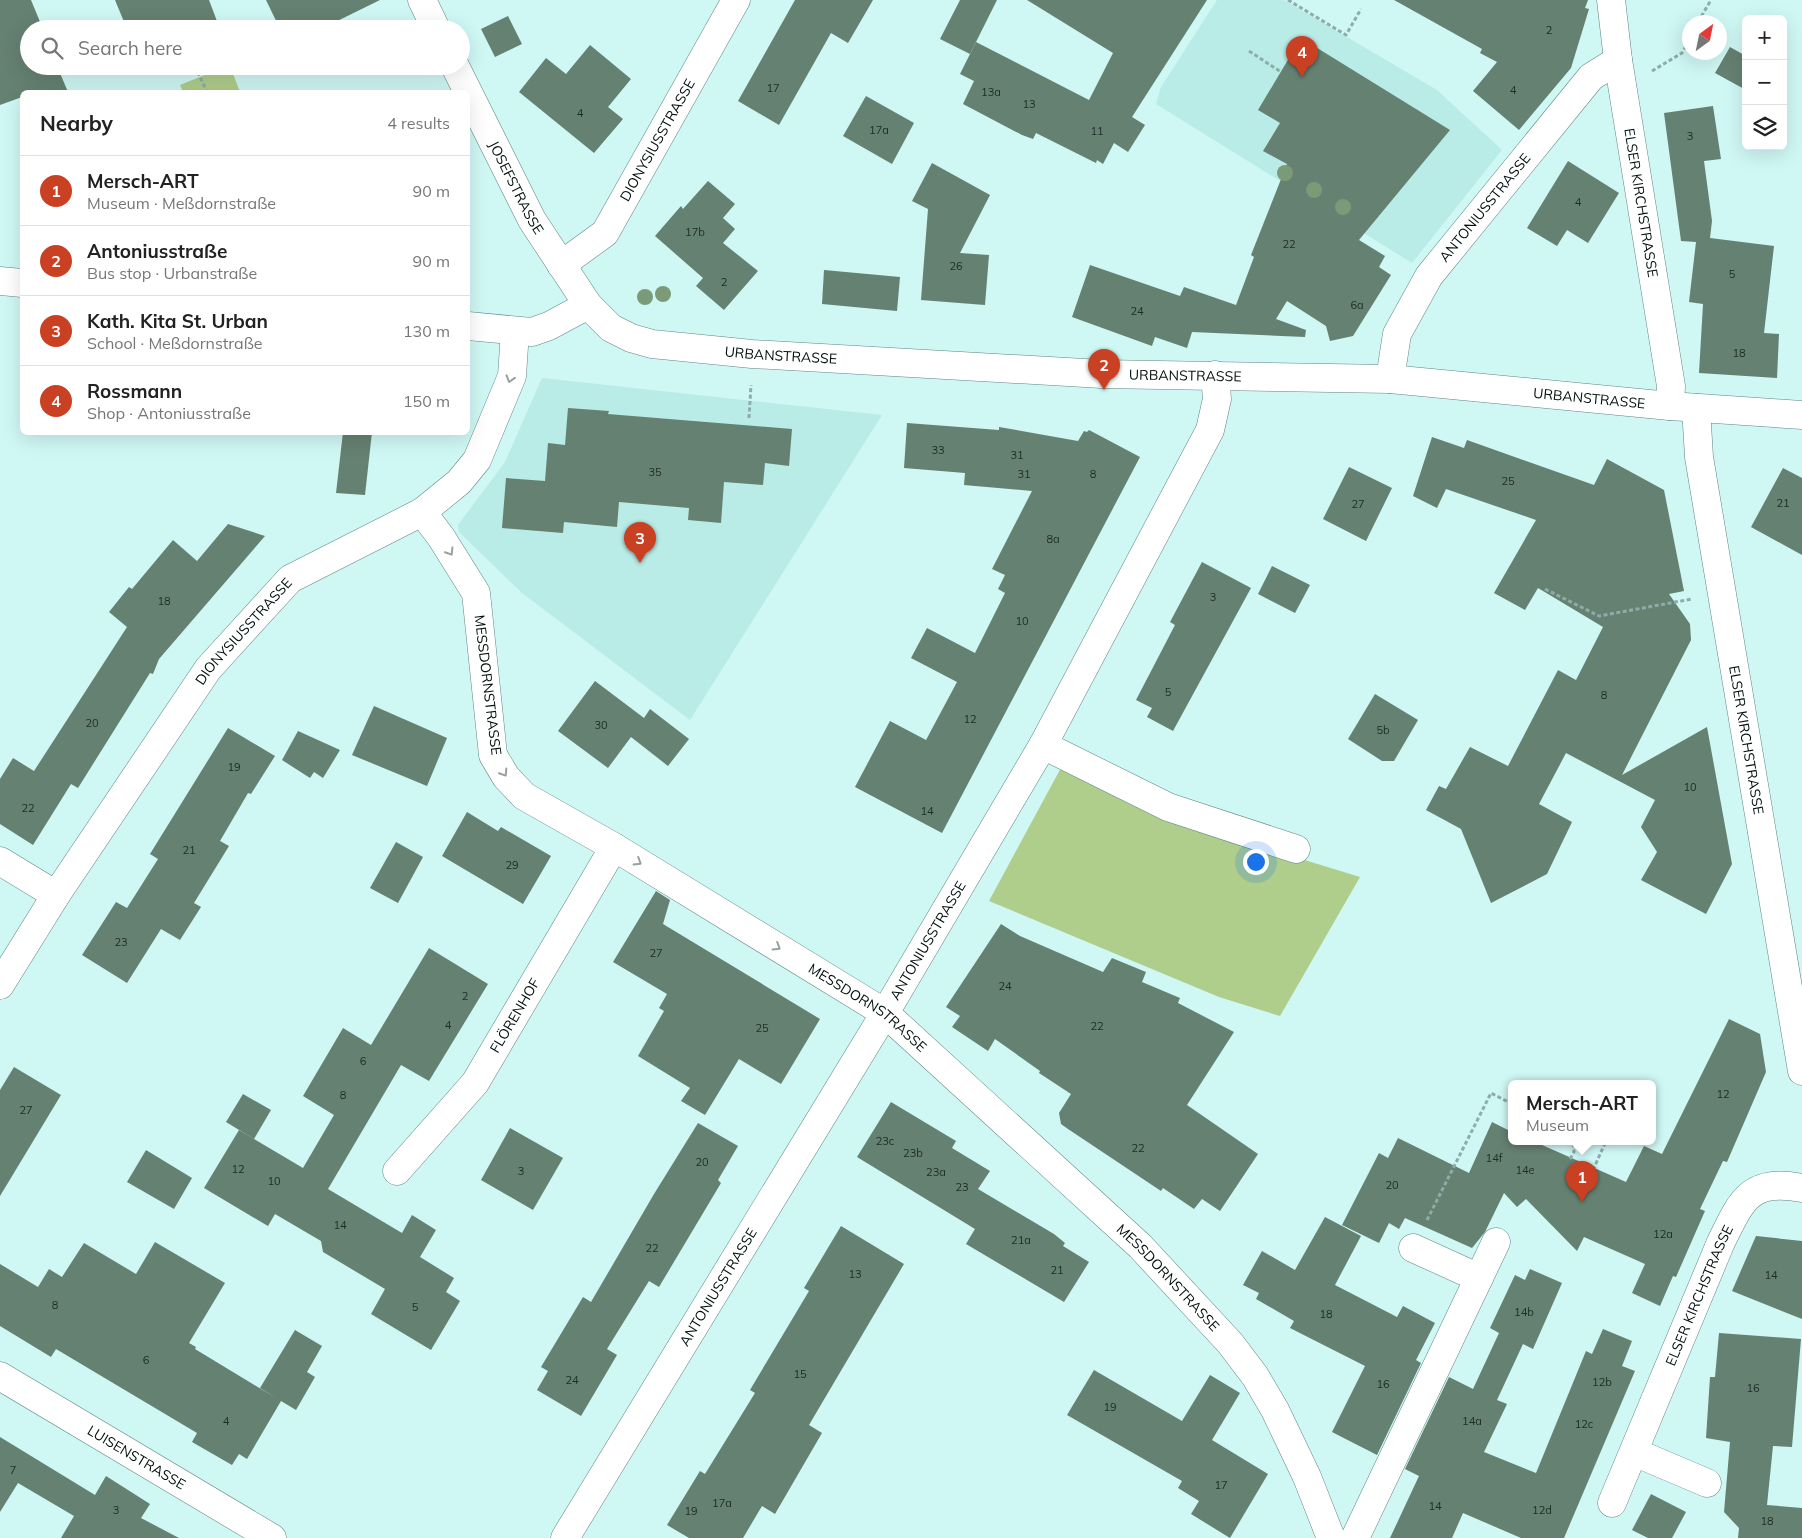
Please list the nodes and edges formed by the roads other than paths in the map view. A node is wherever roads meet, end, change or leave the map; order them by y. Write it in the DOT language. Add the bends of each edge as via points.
graph roads {
  1 [pos="422,0"];
  2 [pos="736,0"];
  3 [pos="1611,0"];
  4 [pos="432,20"];
  5 [pos="1620,72"];
  6 [pos="460,75"];
  7 [pos="467,90"];
  8 [pos="470,96"];
  9 [pos="561,265"];
  10 [pos="0,281"];
  11 [pos="20,283"];
  12 [pos="588,305"];
  13 [pos="470,326"];
  14 [pos="515,331"];
  15 [pos="1215,375"];
  16 [pos="1390,379"];
  17 [pos="1683,407"];
  18 [pos="1802,415"];
  19 [pos="422,512"];
  20 [pos="1043,745"];
  21 [pos="614,847"];
  22 [pos="1296,850"];
  23 [pos="0,861"];
  24 [pos="56,895"];
  25 [pos="0,985"];
  26 [pos="885,1014"];
  27 [pos="1802,1071"];
  28 [pos="397,1171"];
  29 [pos="1802,1188"];
  30 [pos="1496,1242"];
  31 [pos="1413,1248"];
  32 [pos="1479,1278"];
  33 [pos="0,1376"];
  34 [pos="1634,1452"];
  35 [pos="1707,1483"];
  36 [pos="1612,1504"];
  37 [pos="272,1538"];
  38 [pos="565,1538"];
  39 [pos="1331,1538"];
  40 [pos="1355,1538"];
  1 -- 4 [label="street"];
  2 -- 9 [label="street, DIONYSIUSSTRASSE" via="604,233"];
  3 -- 5 [label="street, ELSER KIRCHSTRASSE"];
  5 -- 16 [label="street, ANTONIUSSTRASSE" via="1591,77 1429,276 1397,334"];
  5 -- 17 [label="street, ELSER KIRCHSTRASSE" via="1671,386"];
  6 -- 7 [label="street, JOSEFSTRASSE"];
  8 -- 9 [label="street, JOSEFSTRASSE" via="532,220"];
  9 -- 12 [label="street, JOSEFSTRASSE"];
  10 -- 11 [label="street"];
  12 -- 14 [label="street" via="532,332"];
  12 -- 15 [label="street, URBANSTRASSE" via="611,328 652,344 752,354 1095,373"];
  13 -- 14 [label="street"];
  14 -- 19 [label="street, DIONYSIUSSTRASSE, one-way" via="512,376 477,460 459,482"];
  15 -- 16 [label="street, URBANSTRASSE"];
  15 -- 20 [label="street, ANTONIUSSTRASSE" via="1217,399 1210,430"];
  16 -- 17 [label="street, URBANSTRASSE"];
  17 -- 18 [label="street, URBANSTRASSE"];
  17 -- 27 [label="street, ELSER KIRCHSTRASSE" via="1699,457"];
  19 -- 21 [label="street, MESSDORNSTRASSE, one-way" via="476,593 494,755 502,770 524,796"];
  19 -- 24 [label="street, DIONYSIUSSTRASSE" via="290,579 208,669"];
  20 -- 22 [label="street" via="1168,807"];
  20 -- 26 [label="street, ANTONIUSSTRASSE"];
  21 -- 26 [label="street, MESSDORNSTRASSE, one-way"];
  21 -- 28 [label="street, FLÖRENHOF" via="475,1083"];
  23 -- 24 [label="street"];
  24 -- 25 [label="street, DIONYSIUSSTRASSE"];
  26 -- 38 [label="street, ANTONIUSSTRASSE"];
  26 -- 39 [label="street, MESSDORNSTRASSE" via="1140,1246 1230,1343 1275,1410"];
  29 -- 34 [label="street, ELSER KIRCHSTRASSE" via="1772,1186 1754,1190 1739,1206"];
  30 -- 32 [label="street"];
  31 -- 32 [label="street"];
  32 -- 40 [label="street"];
  33 -- 37 [label="street, LUISENSTRASSE"];
  34 -- 35 [label="street"];
  34 -- 36 [label="street, ELSER KIRCHSTRASSE"];
}
